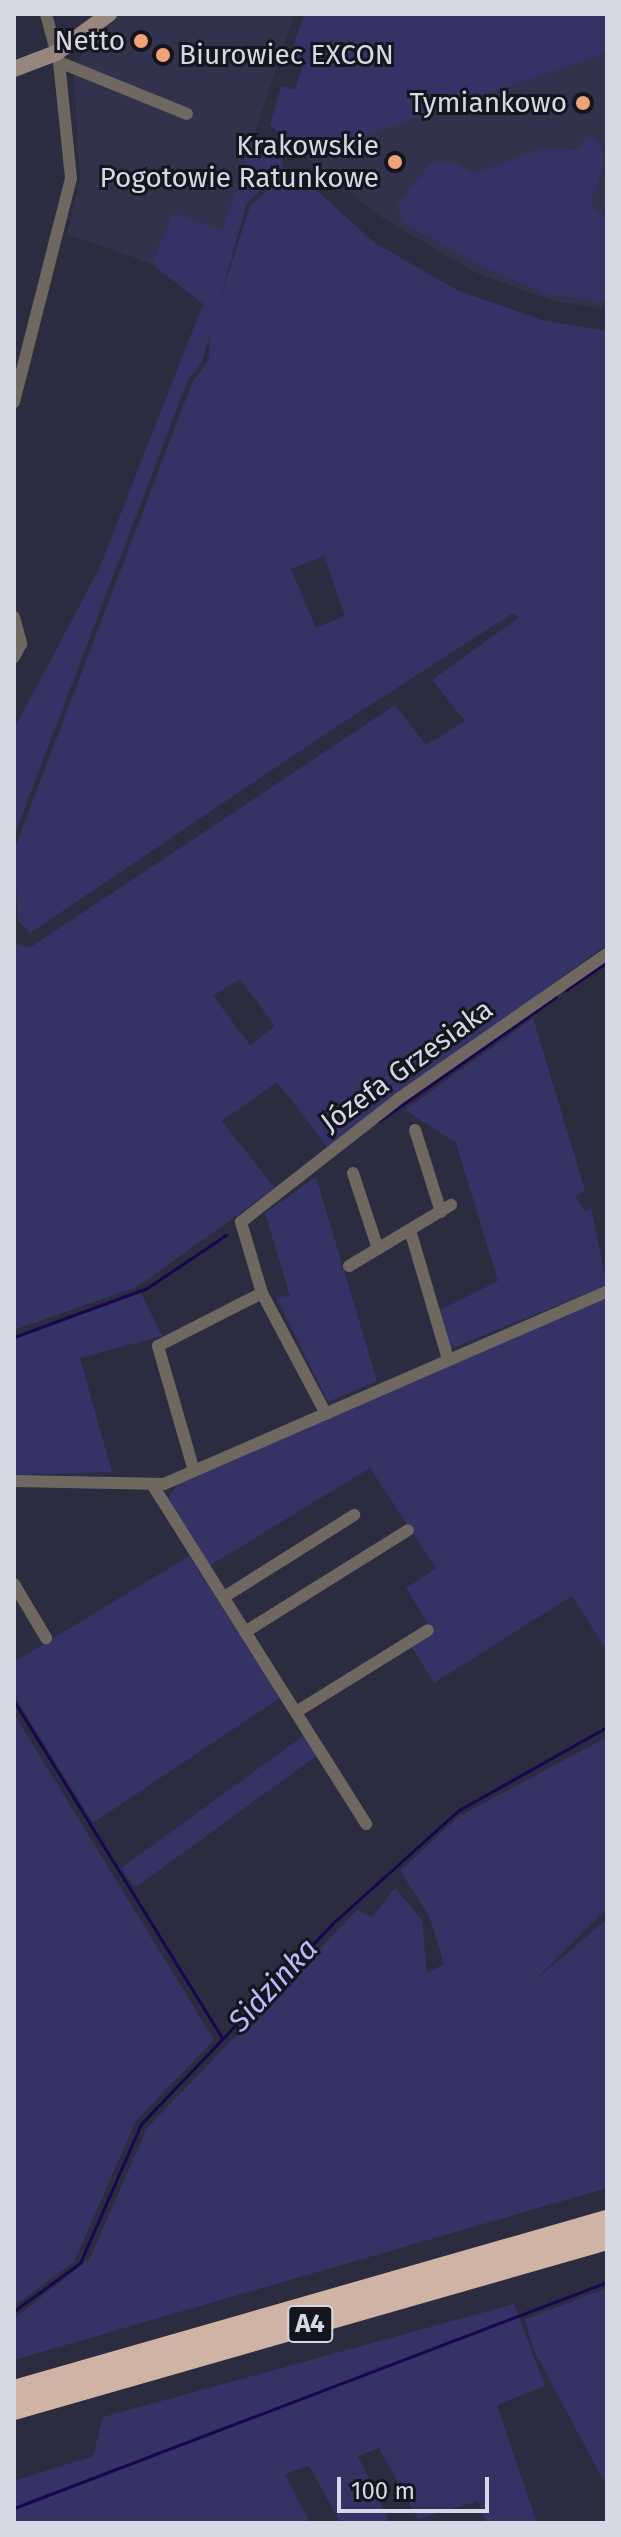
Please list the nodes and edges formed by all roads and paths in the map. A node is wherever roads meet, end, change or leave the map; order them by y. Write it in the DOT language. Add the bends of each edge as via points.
graph roads {
  1 [pos="46,14"];
  2 [pos="109,14"];
  3 [pos="58,58"];
  4 [pos="14,69"];
  5 [pos="187,114"];
  6 [pos="14,402"];
  7 [pos="14,617"];
  8 [pos="14,657"];
  9 [pos="607,954"];
  10 [pos="415,1130"];
  11 [pos="353,1173"];
  12 [pos="410,1230"];
  13 [pos="378,1249"];
  14 [pos="349,1266"];
  15 [pos="607,1291"];
  16 [pos="262,1293"];
  17 [pos="448,1359"];
  18 [pos="326,1414"];
  19 [pos="194,1471"];
  20 [pos="14,1481"];
  21 [pos="152,1484"];
  22 [pos="354,1515"];
  23 [pos="408,1530"];
  24 [pos="14,1584"];
  25 [pos="224,1597"];
  26 [pos="428,1630"];
  27 [pos="245,1632"];
  28 [pos="46,1638"];
  29 [pos="296,1712"];
  30 [pos="366,1824"];
  31 [pos="607,2221"];
  32 [pos="607,2239"];
  33 [pos="14,2391"];
  34 [pos="14,2409"];
  1 -- 3 [label="street"];
  2 -- 3 [label="main road"];
  3 -- 4 [label="main road"];
  3 -- 5 [label="street"];
  3 -- 6 [label="street" via="70,194"];
  7 -- 8 [label="street" via="21,644"];
  9 -- 16 [label="street, Józefa Grzesiaka" via="401,1097 241,1222"];
  10 -- 12 [label="street" via="446,1208"];
  11 -- 13 [label="street"];
  12 -- 13 [label="street"];
  12 -- 17 [label="street"];
  13 -- 14 [label="street"];
  15 -- 17 [label="street"];
  16 -- 18 [label="street"];
  16 -- 19 [label="street" via="158,1346"];
  17 -- 18 [label="street"];
  18 -- 19 [label="street"];
  19 -- 21 [label="street"];
  20 -- 21 [label="street"];
  21 -- 25 [label="street"];
  22 -- 25 [label="street"];
  23 -- 27 [label="street"];
  24 -- 28 [label="street"];
  25 -- 27 [label="street"];
  26 -- 29 [label="street"];
  27 -- 29 [label="street"];
  29 -- 30 [label="street"];
  31 -- 33 [label="highway, A4"];
  32 -- 34 [label="highway, A4"];
}
